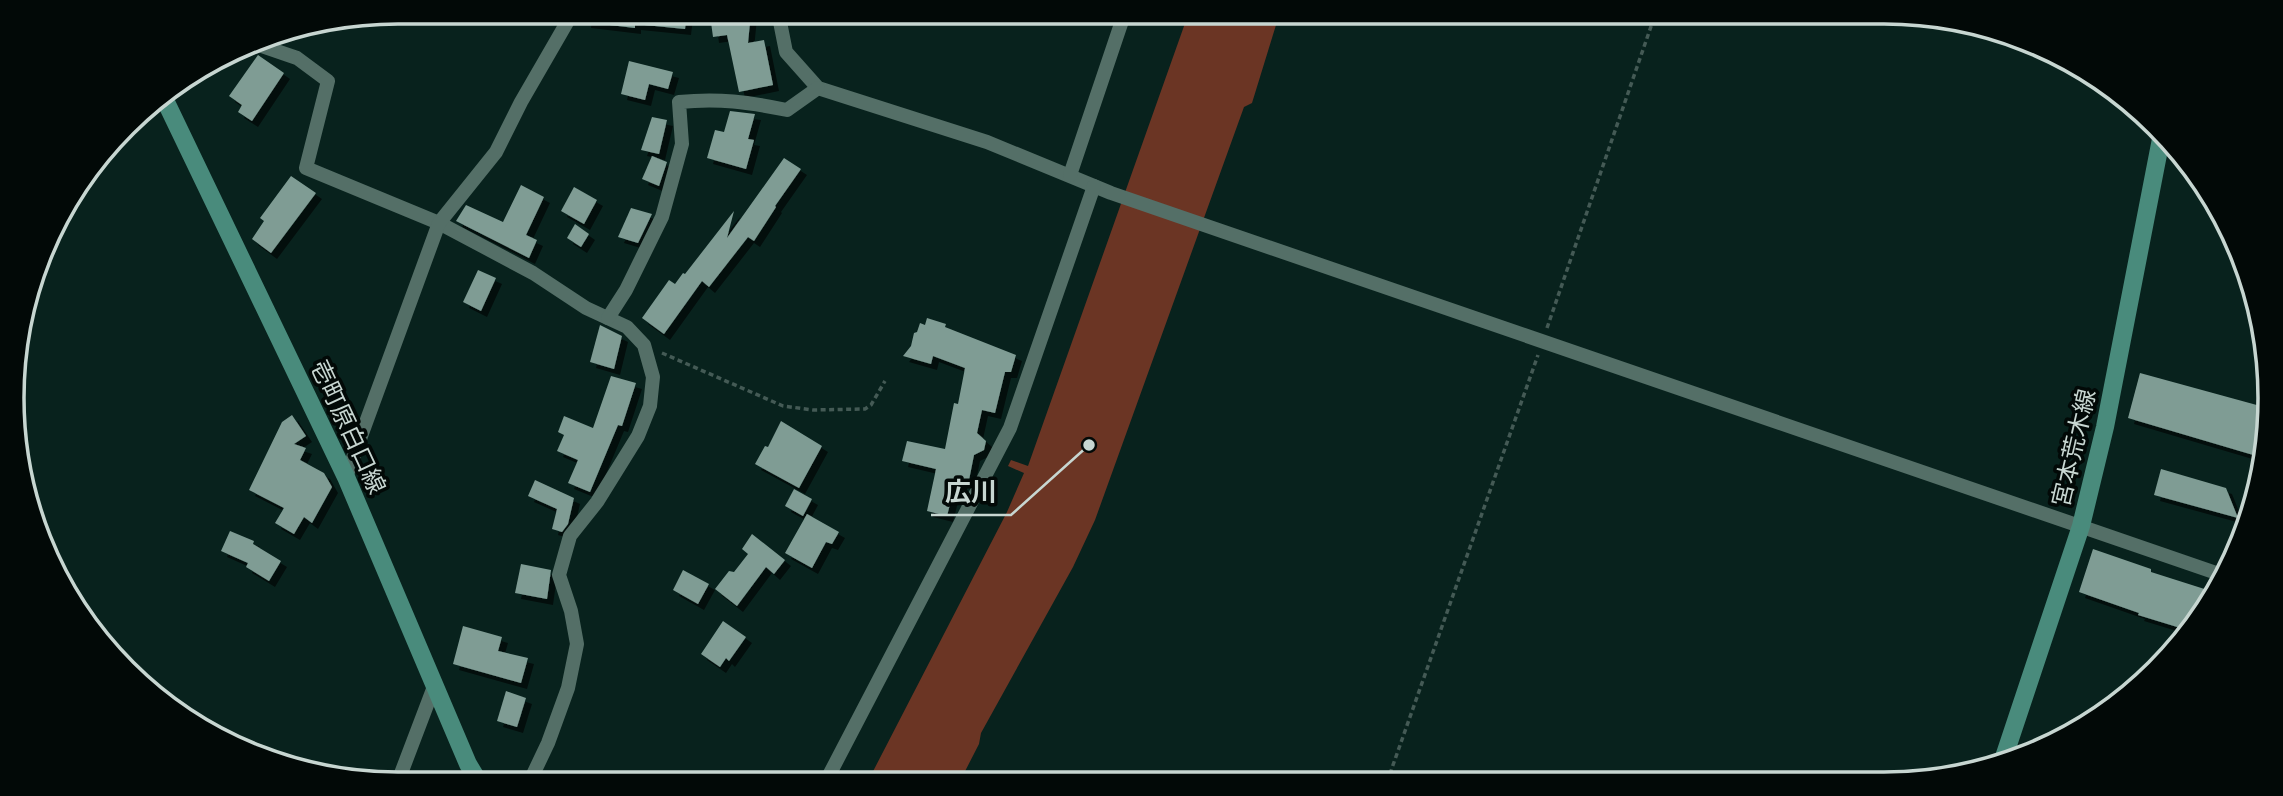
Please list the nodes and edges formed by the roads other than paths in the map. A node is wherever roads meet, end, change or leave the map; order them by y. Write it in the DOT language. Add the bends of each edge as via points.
graph roads {
  1 [pos="565,25"];
  2 [pos="781,25"];
  3 [pos="1121,25"];
  4 [pos="268,48"];
  5 [pos="818,89"];
  6 [pos="167,105"];
  7 [pos="2160,145"];
  8 [pos="1070,175"];
  9 [pos="1094,186"];
  10 [pos="439,223"];
  11 [pos="608,318"];
  12 [pos="346,477"];
  13 [pos="2081,526"];
  14 [pos="2215,572"];
  15 [pos="435,684"];
  16 [pos="2006,752"];
  17 [pos="402,771"];
  18 [pos="472,771"];
  19 [pos="535,771"];
  20 [pos="831,771"];
  1 -- 10 [label="street" via="496,152"];
  2 -- 5 [label="street" via="786,52"];
  3 -- 8 [label="street"];
  4 -- 10 [label="street" via="298,58 328,81 306,168"];
  5 -- 8 [label="street" via="987,142"];
  5 -- 11 [label="street" via="787,110 741,100 679,102 681,144 662,217"];
  6 -- 12 [label="main road, 壱町原白口線"];
  7 -- 13 [label="main road, 宮本荒木線"];
  8 -- 9 [label="street"];
  9 -- 13 [label="street"];
  9 -- 20 [label="street" via="1010,428"];
  10 -- 11 [label="street"];
  10 -- 12 [label="street"];
  11 -- 19 [label="street" via="627,327 644,345 653,377 650,406 618,469 570,536 559,575 577,643 568,688"];
  12 -- 15 [label="main road, 壱町原白口線"];
  13 -- 14 [label="street"];
  13 -- 16 [label="main road, 宮本荒木線"];
  15 -- 17 [label="street"];
  15 -- 18 [label="main road, 壱町原白口線"];
}
